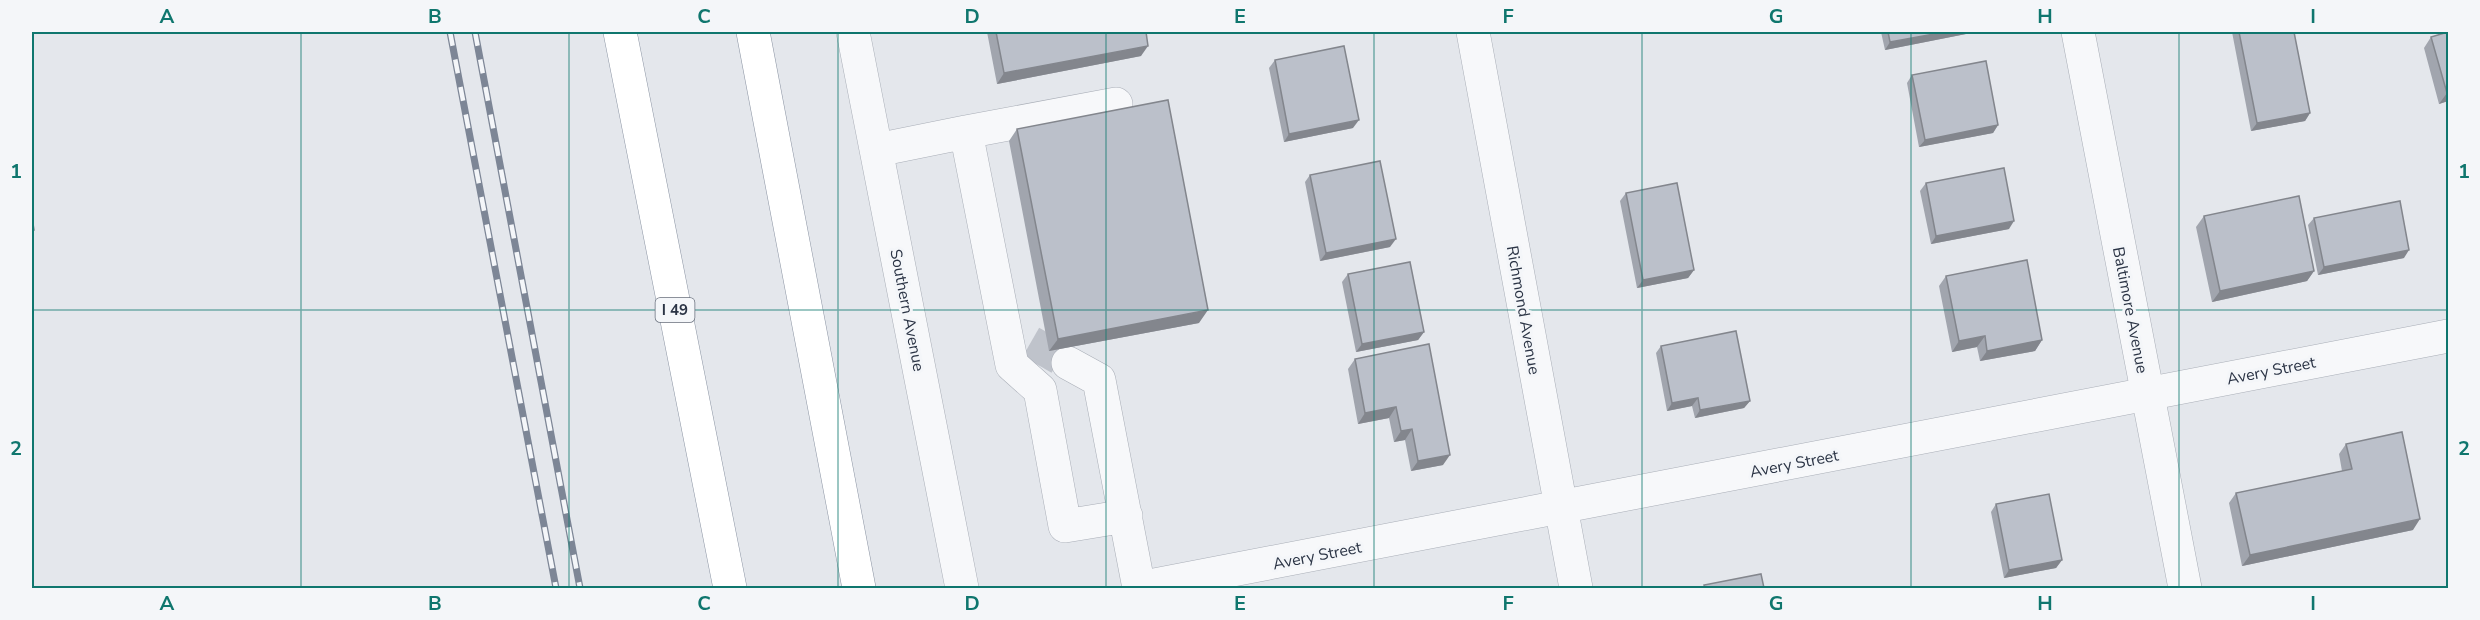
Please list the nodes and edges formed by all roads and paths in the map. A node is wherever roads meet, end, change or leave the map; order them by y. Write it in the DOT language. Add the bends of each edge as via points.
graph roads {
  1 [pos="620,32"];
  2 [pos="753,32"];
  3 [pos="853,32"];
  4 [pos="1473,32"];
  5 [pos="2078,32"];
  6 [pos="1116,104"];
  7 [pos="966,132"];
  8 [pos="877,150"];
  9 [pos="2448,336"];
  10 [pos="1068,363"];
  11 [pos="1099,380"];
  12 [pos="1040,390"];
  13 [pos="2148,394"];
  14 [pos="1560,509"];
  15 [pos="1126,516"];
  16 [pos="730,588"];
  17 [pos="859,588"];
  18 [pos="962,588"];
  19 [pos="1139,588"];
  20 [pos="1576,588"];
  21 [pos="2185,588"];
  1 -- 16 [label="highway, I 49"];
  2 -- 17 [label="highway"];
  3 -- 8 [label="street, Southern Avenue"];
  4 -- 14 [label="street, Richmond Avenue"];
  5 -- 13 [label="street, Baltimore Avenue"];
  6 -- 7 [label="street"];
  7 -- 8 [label="street"];
  7 -- 12 [label="street" via="1018,334 1012,365"];
  8 -- 18 [label="street, Southern Avenue"];
  9 -- 13 [label="street, Avery Street"];
  10 -- 11 [label="street"];
  11 -- 12 [label="street"];
  11 -- 15 [label="street"];
  12 -- 15 [label="street" via="1065,526"];
  13 -- 14 [label="street, Avery Street"];
  13 -- 21 [label="street, Baltimore Avenue"];
  14 -- 19 [label="street, Avery Street"];
  14 -- 20 [label="street, Richmond Avenue"];
  15 -- 19 [label="street"];
}
